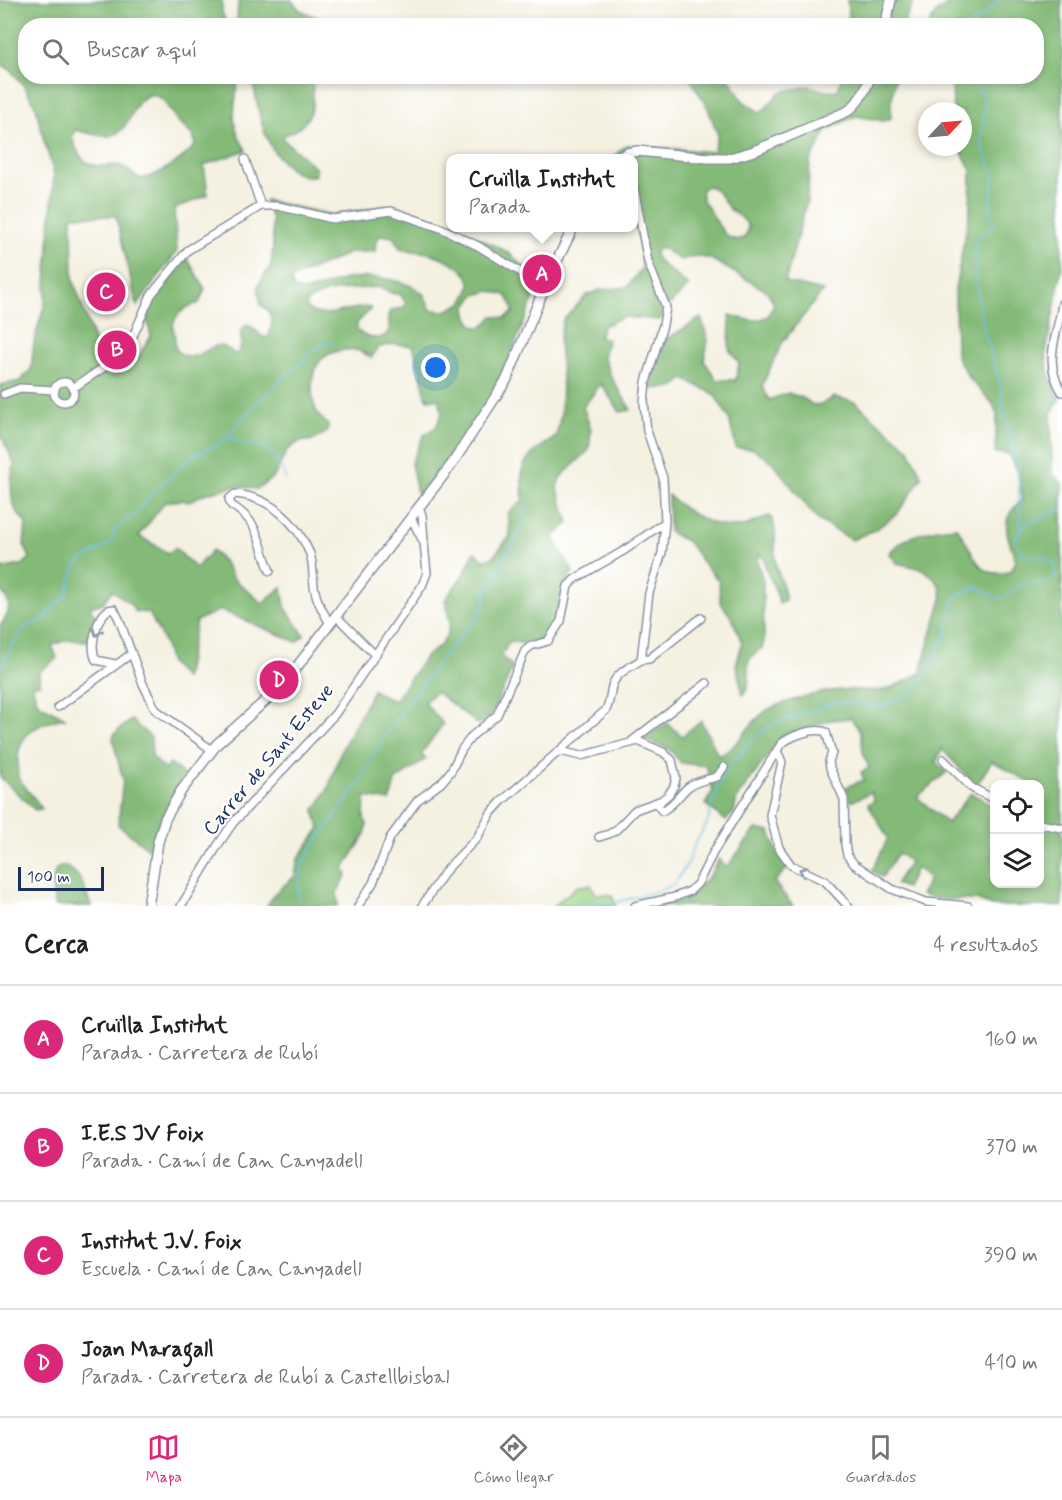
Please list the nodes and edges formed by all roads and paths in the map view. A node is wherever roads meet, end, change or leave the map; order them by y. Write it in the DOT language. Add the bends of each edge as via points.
graph roads {
  1 [pos="891,0"];
  2 [pos="887,18"];
  3 [pos="868,84"];
  4 [pos="630,154"];
  5 [pos="245,159"];
  6 [pos="261,206"];
  7 [pos="638,213"];
  8 [pos="446,230"];
  9 [pos="449,232"];
  10 [pos="571,232"];
  11 [pos="532,279"];
  12 [pos="548,279"];
  13 [pos="543,291"];
  14 [pos="1062,303"];
  15 [pos="73,388"];
  16 [pos="55,390"];
  17 [pos="1062,392"];
  18 [pos="4,394"];
  19 [pos="415,513"];
  20 [pos="665,522"];
  21 [pos="400,532"];
  22 [pos="418,535"];
  23 [pos="424,543"];
  24 [pos="270,572"];
  25 [pos="701,618"];
  26 [pos="333,620"];
  27 [pos="131,654"];
  28 [pos="375,655"];
  29 [pos="641,660"];
  30 [pos="115,664"];
  31 [pos="706,684"];
  32 [pos="58,707"];
  33 [pos="630,743"];
  34 [pos="212,750"];
  35 [pos="560,751"];
  36 [pos="777,751"];
  37 [pos="943,759"];
  38 [pos="724,767"];
  39 [pos="990,798"];
  40 [pos="661,801"];
  41 [pos="1044,825"];
  42 [pos="1062,828"];
  43 [pos="599,837"];
  44 [pos="932,904"];
  45 [pos="148,906"];
  46 [pos="181,906"];
  47 [pos="358,906"];
  48 [pos="422,906"];
  49 [pos="635,906"];
  50 [pos="848,906"];
  51 [pos="968,906"];
  1 -- 2 [label="street"];
  3 -- 4 [label="street" via="848,111 740,156 708,158 638,151"];
  5 -- 6 [label="street"];
  6 -- 8 [label="street" via="278,206 333,219 392,211"];
  6 -- 15 [label="street" via="188,250 151,295 130,343 106,366"];
  7 -- 20 [label="street" via="648,262 666,307 644,402 647,431 663,478"];
  9 -- 11 [label="street"];
  10 -- 12 [label="street"];
  11 -- 12 [label="street"];
  11 -- 13 [label="street"];
  12 -- 13 [label="street"];
  13 -- 19 [label="street" via="501,391"];
  14 -- 17 [label="street" via="1051,358"];
  15 -- 16 [label="street" via="64,383"];
  15 -- 16 [label="street" via="73,396 65,402 57,399"];
  16 -- 18 [label="street" via="20,388"];
  19 -- 21 [label="street"];
  19 -- 22 [label="street"];
  19 -- 23 [label="street, Carrer de Sant Esteve" via="422,515"];
  20 -- 29 [label="street" via="662,553 649,593"];
  20 -- 47 [label="street" via="568,586 561,621 548,641 525,651 497,715 472,736 451,771 418,800 390,838 373,883"];
  21 -- 22 [label="street"];
  21 -- 26 [label="street"];
  22 -- 23 [label="street"];
  23 -- 28 [label="street, Carrer de Sant Esteve" via="427,573 422,586"];
  24 -- 26 [label="street" via="253,522 231,505 229,499 235,494 247,495 275,508 294,526 310,555 321,609"];
  25 -- 29 [label="street" via="650,659"];
  26 -- 28 [label="street"];
  26 -- 34 [label="street" via="277,693"];
  27 -- 30 [label="street"];
  27 -- 30 [label="street, one-way" via="114,609 108,610 101,617 92,645 93,655 96,660"];
  27 -- 34 [label="street" via="156,710"];
  28 -- 46 [label="street, Carrer de Sant Esteve" via="334,714 233,823"];
  29 -- 35 [label="street" via="617,676 606,710"];
  30 -- 32 [label="street"];
  31 -- 33 [label="street"];
  33 -- 35 [label="street" via="581,756"];
  33 -- 40 [label="street" via="638,741 672,760 674,786"];
  34 -- 45 [label="street" via="165,819"];
  35 -- 48 [label="street" via="491,813 477,838 447,868"];
  36 -- 44 [label="street" via="787,739 826,732 831,742 830,768 844,799 847,855 864,872 892,889"];
  36 -- 49 [label="street" via="698,883 675,897"];
  50 -- 36 [label="street, one-way" via="825,881 796,869 781,853 771,815 782,762"];
  37 -- 39 [label="street" via="969,786"];
  38 -- 40 [label="street" via="717,777 689,786 672,806 662,811 658,806"];
  40 -- 43 [label="street" via="635,810 616,830"];
  41 -- 42 [label="street"];
  44 -- 51 [label="street"];
}
